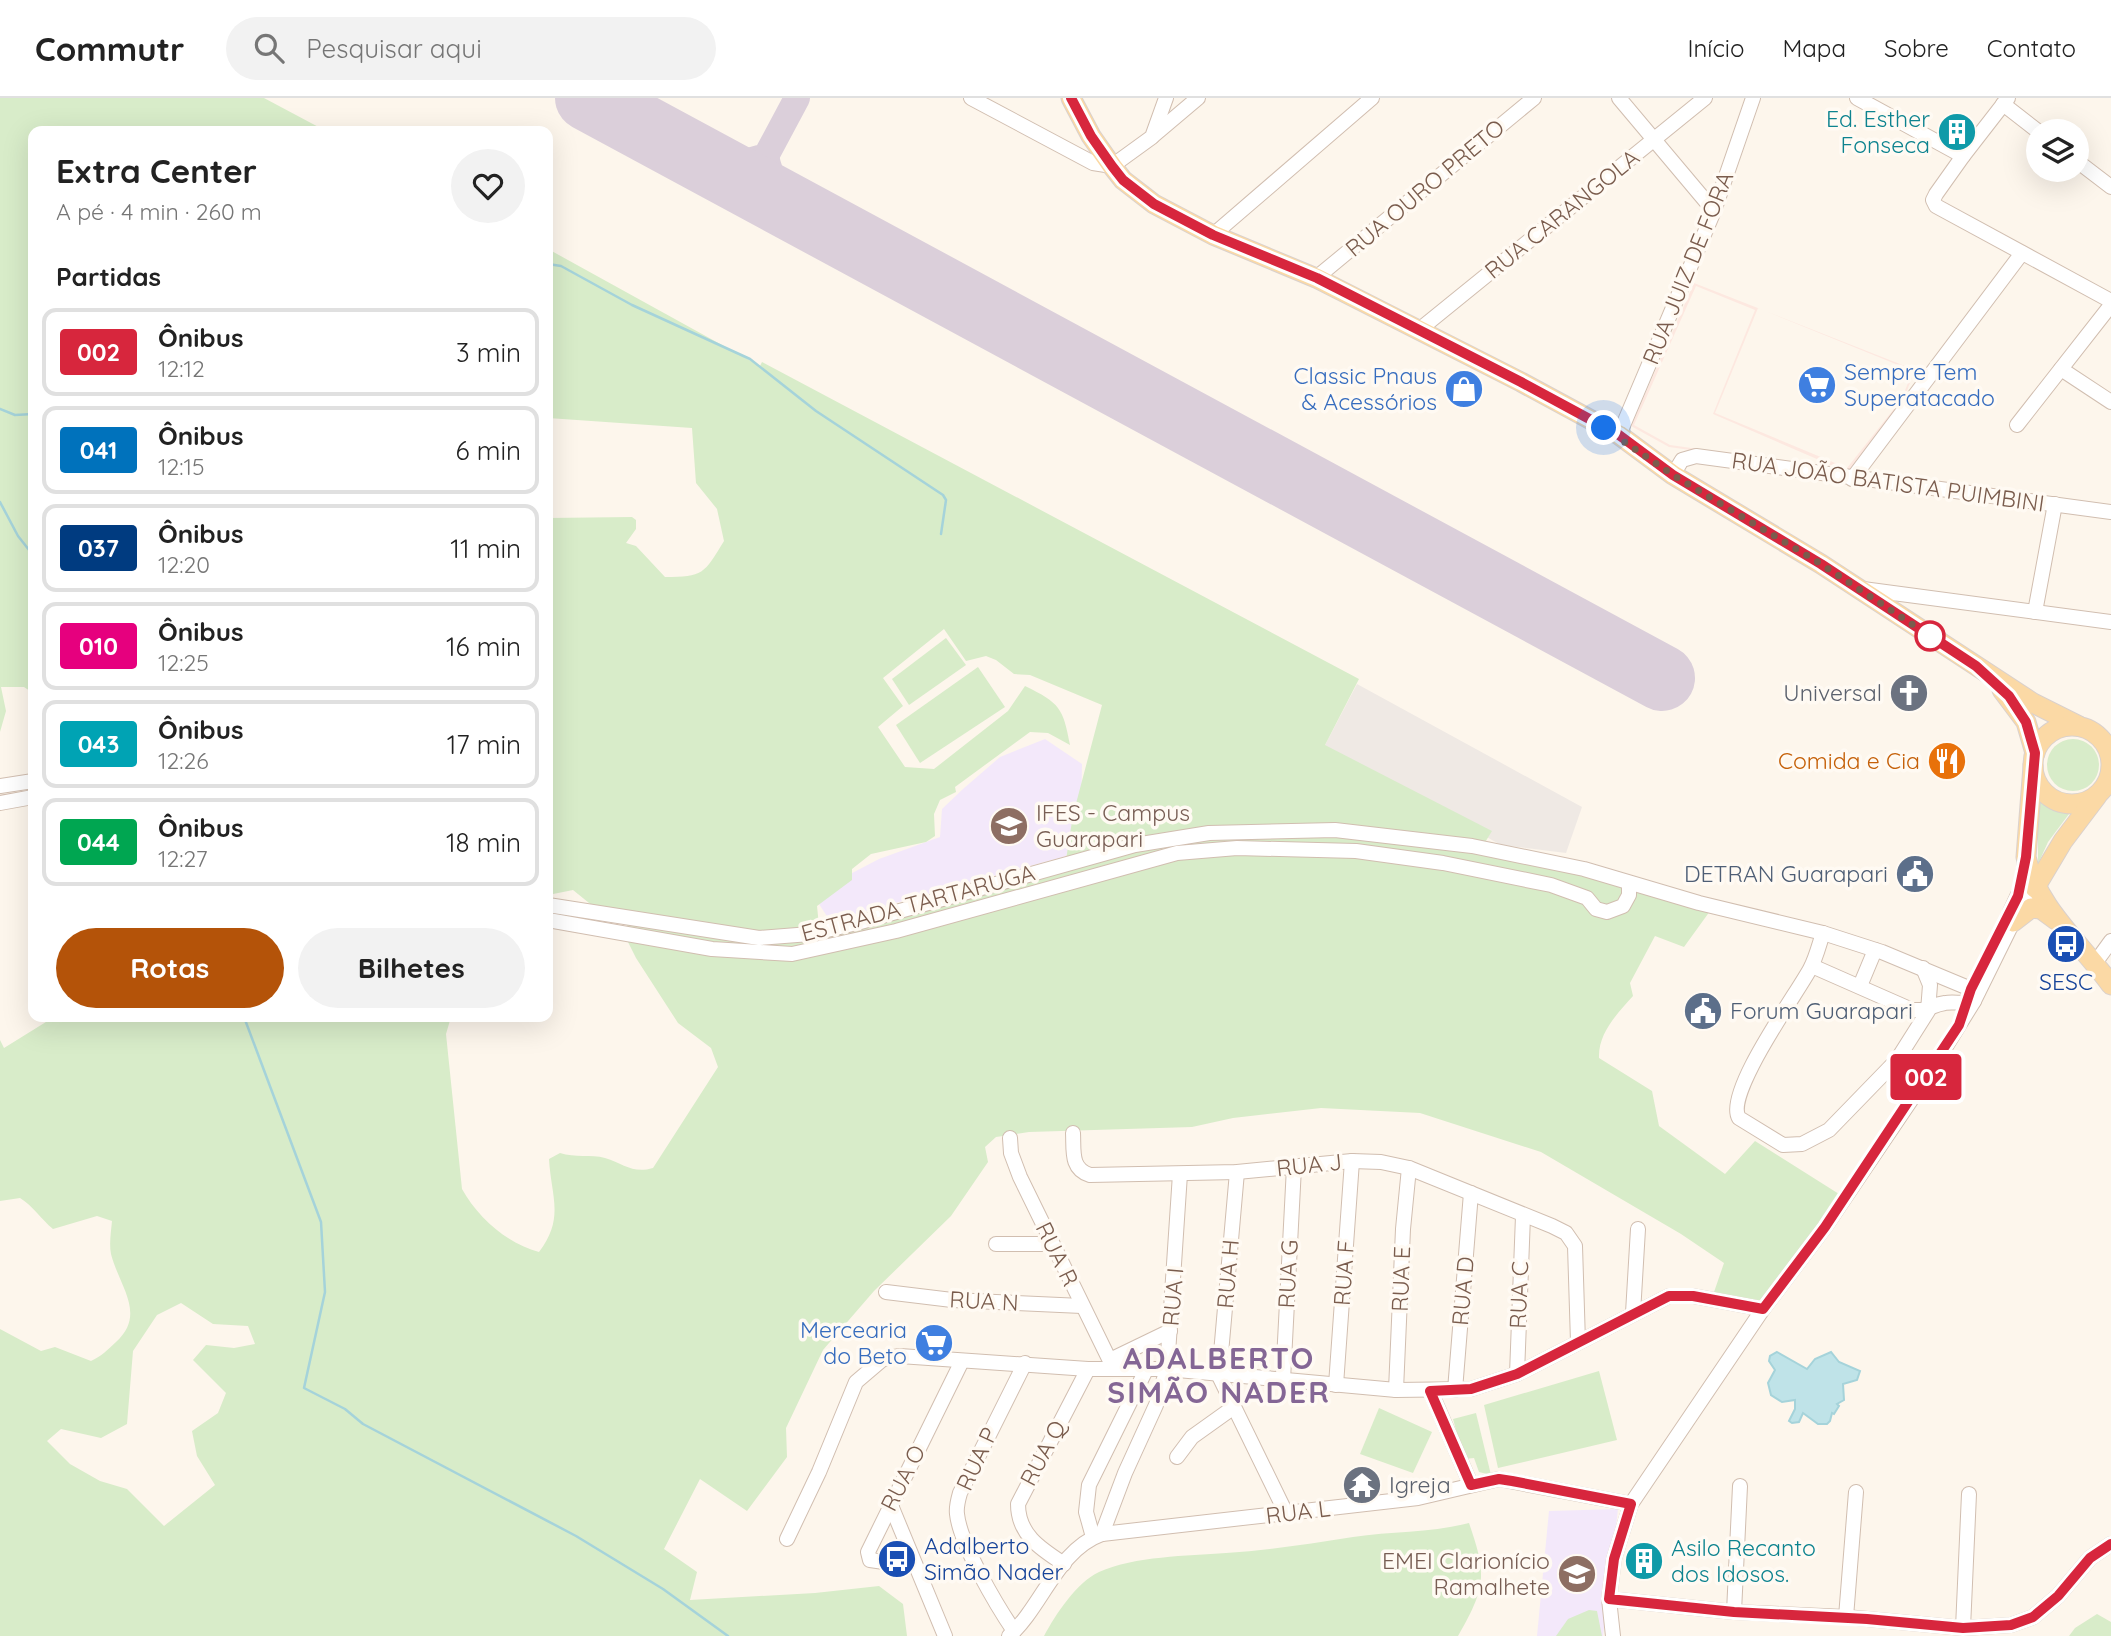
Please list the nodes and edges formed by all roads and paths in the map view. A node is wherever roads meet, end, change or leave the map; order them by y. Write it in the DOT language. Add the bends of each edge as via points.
graph roads {
  1 [pos="971,98"];
  2 [pos="1071,98"];
  3 [pos="1166,98"];
  4 [pos="1198,98"];
  5 [pos="1372,98"];
  6 [pos="1534,98"];
  7 [pos="1619,98"];
  8 [pos="1705,98"];
  9 [pos="1753,98"];
  10 [pos="1857,98"];
  11 [pos="1874,101"];
  12 [pos="2005,101"];
  13 [pos="2026,120"];
  14 [pos="1152,137"];
  15 [pos="1653,139"];
  16 [pos="1964,156"];
  17 [pos="1112,166"];
  18 [pos="2089,171"];
  19 [pos="2111,187"];
  20 [pos="1714,211"];
  21 [pos="1213,235"];
  22 [pos="2022,253"];
  23 [pos="1317,278"];
  24 [pos="2111,303"];
  25 [pos="1419,330"];
  26 [pos="2061,369"];
  27 [pos="2111,402"];
  28 [pos="2017,425"];
  29 [pos="1619,435"];
  30 [pos="1673,475"];
  31 [pos="1852,479"];
  32 [pos="2055,505"];
  33 [pos="2111,512"];
  34 [pos="1857,588"];
  35 [pos="2035,611"];
  36 [pos="2111,622"];
  37 [pos="1976,666"];
  38 [pos="2078,726"];
  39 [pos="2104,733"];
  40 [pos="2034,760"];
  41 [pos="28,782"];
  42 [pos="2106,783"];
  43 [pos="0,786"];
  44 [pos="28,798"];
  45 [pos="0,803"];
  46 [pos="2026,857"];
  47 [pos="2046,869"];
  48 [pos="1629,883"];
  49 [pos="2035,888"];
  50 [pos="553,906"];
  51 [pos="553,921"];
  52 [pos="2013,922"];
  53 [pos="2063,926"];
  54 [pos="1824,933"];
  55 [pos="2111,942"];
  56 [pos="1875,950"];
  57 [pos="2095,963"];
  58 [pos="1812,966"];
  59 [pos="1923,968"];
  60 [pos="2111,985"];
  61 [pos="1860,986"];
  62 [pos="1972,997"];
  63 [pos="1928,1011"];
  64 [pos="1073,1133"];
  65 [pos="1010,1138"];
  66 [pos="1352,1161"];
  67 [pos="1294,1167"];
  68 [pos="1409,1168"];
  69 [pos="1237,1172"];
  70 [pos="1180,1174"];
  71 [pos="1471,1193"];
  72 [pos="1523,1216"];
  73 [pos="1637,1229"];
  74 [pos="996,1244"];
  75 [pos="1052,1244"];
  76 [pos="886,1292"];
  77 [pos="1082,1306"];
  78 [pos="1763,1309"];
  79 [pos="1633,1313"];
  80 [pos="1170,1331"];
  81 [pos="1578,1342"];
  82 [pos="962,1361"];
  83 [pos="1025,1363"];
  84 [pos="1111,1364"];
  85 [pos="1088,1369"];
  86 [pos="1167,1369"];
  87 [pos="1146,1370"];
  88 [pos="1517,1374"];
  89 [pos="1219,1376"];
  90 [pos="1283,1380"];
  91 [pos="1336,1385"];
  92 [pos="1396,1390"];
  93 [pos="1455,1390"];
  94 [pos="1430,1391"];
  95 [pos="1234,1407"];
  96 [pos="1177,1457"];
  97 [pos="1471,1485"];
  98 [pos="1740,1486"];
  99 [pos="1856,1492"];
  100 [pos="1969,1494"];
  101 [pos="890,1503"];
  102 [pos="1631,1504"];
  103 [pos="1286,1513"];
  104 [pos="1097,1536"];
  105 [pos="787,1539"];
  106 [pos="2111,1544"];
  107 [pos="910,1555"];
  108 [pos="1064,1564"];
  109 [pos="1609,1599"];
  110 [pos="1734,1612"];
  111 [pos="1846,1617"];
  112 [pos="1963,1628"];
  113 [pos="1012,1634"];
  114 [pos="945,1636"];
  115 [pos="1613,1636"];
  1 -- 17 [label="street" via="1093,163"];
  2 -- 17 [label="main road"];
  3 -- 14 [label="street"];
  4 -- 14 [label="street"];
  5 -- 21 [label="street"];
  6 -- 23 [label="street, RUA OURO PRETO"];
  7 -- 15 [label="street"];
  8 -- 15 [label="street, RUA CARANGOLA"];
  9 -- 20 [label="street, RUA JUIZ DE FORA"];
  10 -- 11 [label="street"];
  11 -- 16 [label="street"];
  12 -- 13 [label="street"];
  12 -- 16 [label="street"];
  14 -- 17 [label="street"];
  15 -- 20 [label="street"];
  15 -- 25 [label="street, RUA CARANGOLA"];
  16 -- 22 [label="street" via="1936,194 1935,204"];
  17 -- 21 [label="main road" via="1154,204"];
  18 -- 19 [label="street"];
  20 -- 29 [label="street, RUA JUIZ DE FORA"];
  21 -- 23 [label="main road"];
  22 -- 24 [label="street"];
  22 -- 31 [label="street"];
  23 -- 25 [label="main road"];
  24 -- 26 [label="street"];
  25 -- 29 [label="main road"];
  26 -- 27 [label="street"];
  26 -- 28 [label="street"];
  29 -- 30 [label="main road"];
  30 -- 31 [label="street, RUA JOÃO BATISTA PUIMBINI" via="1682,460 1696,456"];
  30 -- 34 [label="main road"];
  31 -- 32 [label="street, RUA JOÃO BATISTA PUIMBINI"];
  32 -- 33 [label="street, RUA JOÃO BATISTA PUIMBINI"];
  32 -- 35 [label="street"];
  34 -- 35 [label="street"];
  34 -- 37 [label="main road"];
  35 -- 36 [label="street"];
  37 -- 38 [label="main road"];
  37 -- 40 [label="main road" via="2009,696 2026,722"];
  38 -- 39 [label="main road"];
  38 -- 40 [label="main road" via="2052,732 2042,741"];
  39 -- 42 [label="main road" via="2110,758"];
  40 -- 42 [label="main road" via="2041,788 2059,801 2081,803"];
  40 -- 46 [label="main road"];
  41 -- 43 [label="street"];
  42 -- 47 [label="main road"];
  44 -- 45 [label="street"];
  46 -- 49 [label="main road"];
  46 -- 62 [label="street" via="2018,896"];
  47 -- 49 [label="main road"];
  47 -- 57 [label="main road" via="2051,888"];
  48 -- 50 [label="street, ESTRADA TARTARUGA" via="1472,846 1335,830 1209,833 1135,845 857,923 784,937 727,934"];
  48 -- 51 [label="street, ESTRADA TARTARUGA" via="1627,901 1613,911 1596,909 1587,898 1552,885 1423,859 1306,848 1237,848 1177,853 896,931 792,954 712,949"];
  48 -- 54 [label="street, ESTRADA TARTARUGA"];
  49 -- 52 [label="street"];
  49 -- 53 [label="main road"];
  52 -- 53 [label="main road" via="2031,908 2040,909"];
  52 -- 62 [label="street"];
  53 -- 57 [label="main road"];
  54 -- 56 [label="street, ESTRADA TARTARUGA"];
  54 -- 58 [label="street"];
  55 -- 57 [label="street"];
  56 -- 59 [label="street, ESTRADA TARTARUGA"];
  56 -- 61 [label="street"];
  57 -- 60 [label="main road"];
  58 -- 61 [label="street"];
  58 -- 63 [label="street" via="1747,1077 1736,1109 1739,1118 1783,1145 1814,1140 1829,1130 1897,1060"];
  59 -- 62 [label="street, ESTRADA TARTARUGA"];
  59 -- 63 [label="street" via="1930,985"];
  61 -- 63 [label="street" via="1898,1005"];
  62 -- 63 [label="street"];
  62 -- 78 [label="street" via="1959,1025 1825,1227"];
  64 -- 70 [label="street, RUA J" via="1075,1164 1084,1173"];
  65 -- 75 [label="street, RUA R" via="1015,1166"];
  66 -- 67 [label="street, RUA J"];
  66 -- 68 [label="street, RUA J"];
  66 -- 91 [label="street, RUA F"];
  67 -- 69 [label="street, RUA J"];
  67 -- 90 [label="street, RUA G"];
  68 -- 71 [label="street, RUA J"];
  68 -- 92 [label="street, RUA E"];
  69 -- 70 [label="street, RUA J"];
  69 -- 89 [label="street, RUA H"];
  70 -- 80 [label="street, RUA I"];
  71 -- 72 [label="street, RUA J"];
  71 -- 93 [label="street, RUA D"];
  72 -- 81 [label="street, RUA J" via="1566,1233 1574,1242"];
  72 -- 88 [label="street, RUA C"];
  73 -- 79 [label="street"];
  74 -- 75 [label="street"];
  75 -- 77 [label="street, RUA R"];
  76 -- 77 [label="street, RUA N"];
  77 -- 84 [label="street, RUA R"];
  78 -- 79 [label="street" via="1675,1295"];
  78 -- 102 [label="street"];
  79 -- 81 [label="street"];
  80 -- 84 [label="street"];
  80 -- 86 [label="street, RUA I"];
  81 -- 88 [label="street"];
  82 -- 83 [label="street"];
  82 -- 101 [label="street, RUA O"];
  82 -- 105 [label="street" via="890,1357 865,1372 852,1389"];
  83 -- 85 [label="street"];
  83 -- 113 [label="street, RUA P" via="956,1507 966,1540"];
  84 -- 85 [label="street"];
  84 -- 87 [label="street"];
  85 -- 108 [label="street, RUA Q" via="1018,1504 1027,1535"];
  86 -- 87 [label="street"];
  86 -- 89 [label="street"];
  86 -- 104 [label="street, RUA I" via="1156,1405"];
  87 -- 104 [label="street" via="1089,1485 1086,1512"];
  88 -- 93 [label="street" via="1486,1386"];
  89 -- 90 [label="street"];
  89 -- 95 [label="street"];
  90 -- 91 [label="street"];
  91 -- 92 [label="street"];
  92 -- 94 [label="street"];
  93 -- 94 [label="street"];
  94 -- 97 [label="street"];
  95 -- 96 [label="street" via="1192,1437"];
  95 -- 103 [label="street"];
  97 -- 102 [label="street, RUA L" via="1499,1479"];
  97 -- 103 [label="street, RUA L" via="1418,1499"];
  98 -- 110 [label="street"];
  99 -- 111 [label="street"];
  100 -- 112 [label="street"];
  101 -- 107 [label="street"];
  101 -- 107 [label="street, RUA O" via="869,1557 884,1562"];
  102 -- 109 [label="street" via="1614,1559"];
  103 -- 104 [label="street, RUA L"];
  104 -- 108 [label="street"];
  106 -- 112 [label="street" via="2090,1558 2033,1617 2011,1625"];
  107 -- 114 [label="street"];
  108 -- 113 [label="street"];
  109 -- 110 [label="street"];
  109 -- 115 [label="street"];
  110 -- 111 [label="street"];
  111 -- 112 [label="street"];
}
